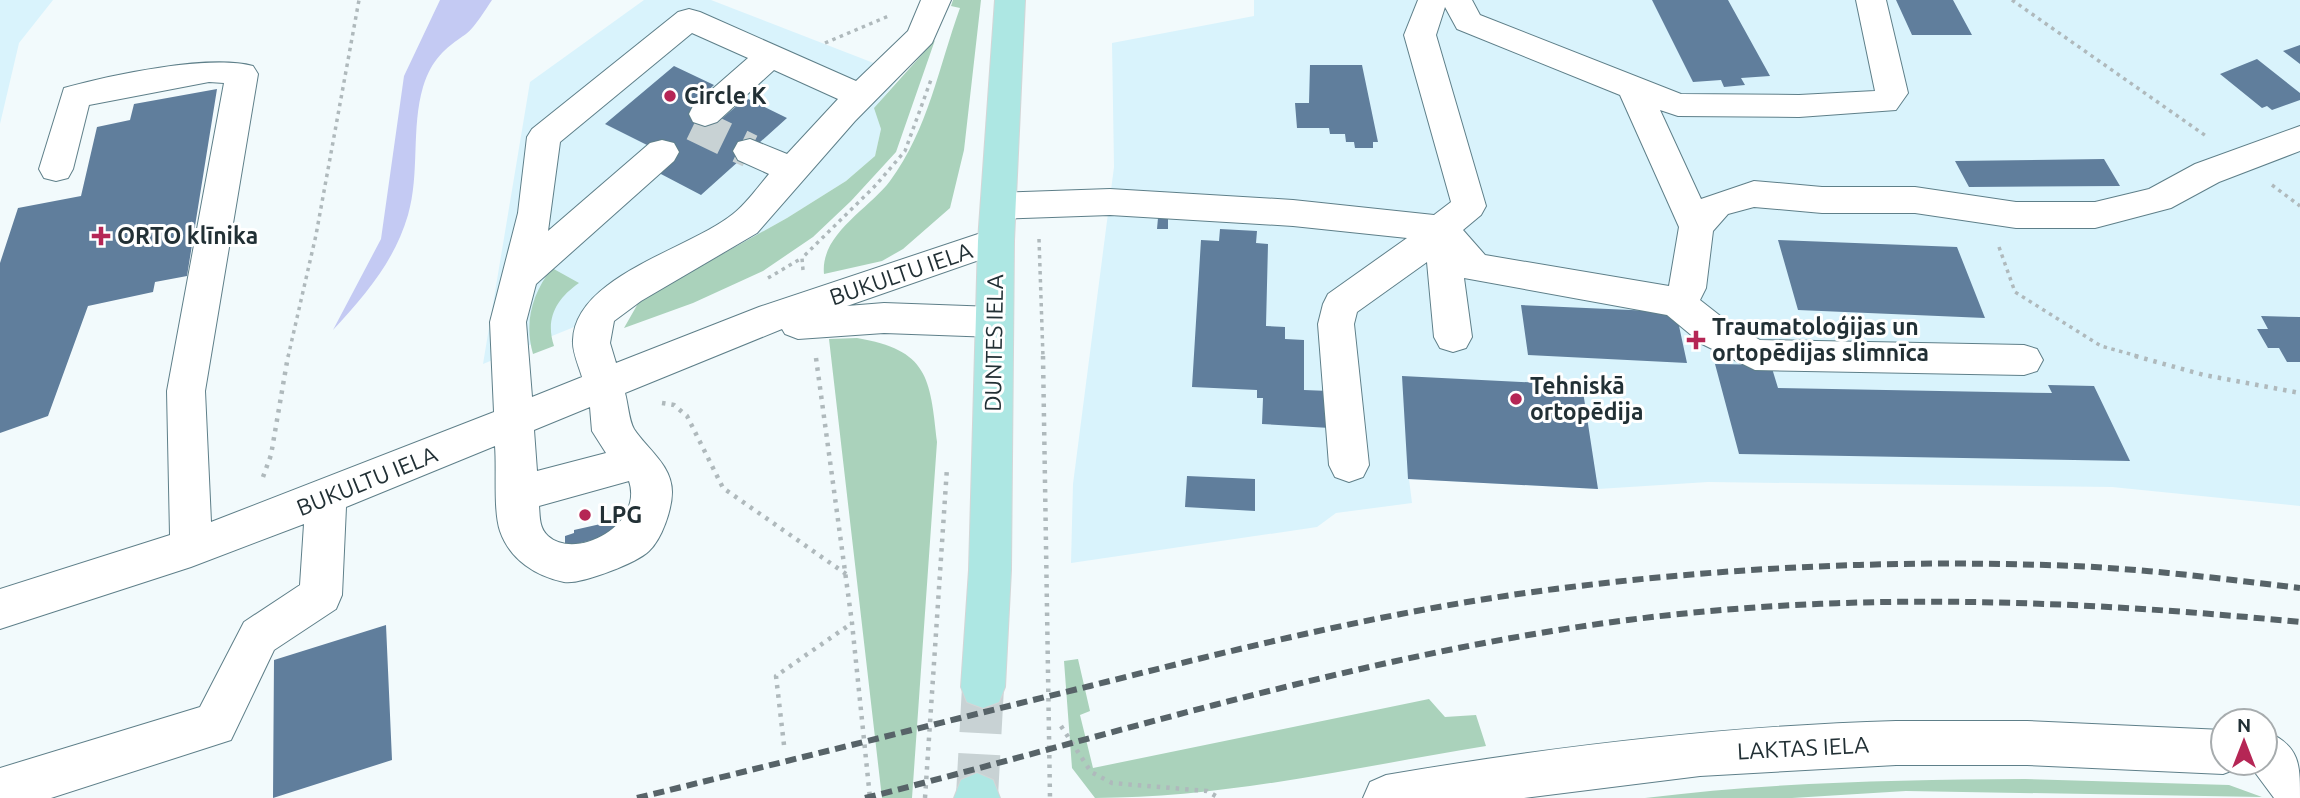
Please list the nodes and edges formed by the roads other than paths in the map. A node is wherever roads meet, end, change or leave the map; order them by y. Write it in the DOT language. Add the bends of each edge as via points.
graph roads {
  1 [pos="936,0"];
  2 [pos="1010,0"];
  3 [pos="1433,0"];
  4 [pos="1457,0"];
  5 [pos="1871,0"];
  6 [pos="775,59"];
  7 [pos="1634,89"];
  8 [pos="860,96"];
  9 [pos="705,114"];
  10 [pos="2300,138"];
  11 [pos="750,151"];
  12 [pos="662,152"];
  13 [pos="56,169"];
  14 [pos="793,171"];
  15 [pos="997,224"];
  16 [pos="1696,227"];
  17 [pos="1441,229"];
  18 [pos="517,279"];
  19 [pos="1677,302"];
  20 [pos="807,314"];
  21 [pos="994,322"];
  22 [pos="1453,337"];
  23 [pos="2024,360"];
  24 [pos="600,384"];
  25 [pos="515,421"];
  26 [pos="635,462"];
  27 [pos="1349,465"];
  28 [pos="518,494"];
  29 [pos="326,497"];
  30 [pos="191,548"];
  31 [pos="0,609"];
  32 [pos="983,687"];
  33 [pos="2209,751"];
  34 [pos="2279,758"];
  35 [pos="0,790"];
  36 [pos="2300,794"];
  37 [pos="1386,798"];
  1 -- 8 [label="street" via="921,36"];
  2 -- 15 [label="main road, DUNTES IELA"];
  3 -- 17 [label="street" via="1420,35 1468,206"];
  4 -- 7 [label="street" via="1468,22"];
  5 -- 7 [label="street" via="1892,93 1885,102 1678,105"];
  6 -- 8 [label="street"];
  6 -- 9 [label="street"];
  6 -- 18 [label="street" via="689,19 544,136 535,213"];
  7 -- 16 [label="street"];
  8 -- 14 [label="street"];
  10 -- 16 [label="street" via="2207,173 2159,199 2095,215 2016,215 1915,201 1754,194 1716,205"];
  11 -- 14 [label="street"];
  12 -- 18 [label="street"];
  13 -- 30 [label="street" via="75,96 209,71 242,74 186,391"];
  14 -- 24 [label="street" via="746,224 601,311 593,326 592,343"];
  15 -- 17 [label="street, BUKULTU IELA" via="1039,204 1110,202 1293,213"];
  15 -- 20 [label="street, BUKULTU IELA"];
  15 -- 21 [label="main road, DUNTES IELA"];
  16 -- 19 [label="street" via="1688,288"];
  17 -- 19 [label="street" via="1474,267"];
  17 -- 22 [label="street"];
  17 -- 27 [label="street" via="1341,304 1336,324"];
  18 -- 25 [label="street" via="508,322"];
  19 -- 23 [label="street" via="1715,333 1755,355"];
  20 -- 21 [label="street, BUKULTU IELA"];
  20 -- 24 [label="street, BUKULTU IELA" via="727,335"];
  21 -- 32 [label="main road, DUNTES IELA"];
  24 -- 25 [label="street, BUKULTU IELA"];
  24 -- 26 [label="street" via="612,416 612,431"];
  25 -- 28 [label="street"];
  25 -- 29 [label="street, BUKULTU IELA"];
  26 -- 28 [label="street"];
  26 -- 28 [label="street" via="648,474 652,491 646,519 635,538 611,552 567,564 534,550 520,529"];
  29 -- 30 [label="street, BUKULTU IELA"];
  29 -- 35 [label="street" via="321,595 259,636 215,724"];
  30 -- 31 [label="street, BUKULTU IELA"];
  33 -- 37 [label="street, LAKTAS IELA" via="2030,742 1810,747 1698,754"];
  34 -- 36 [label="street"];
}
